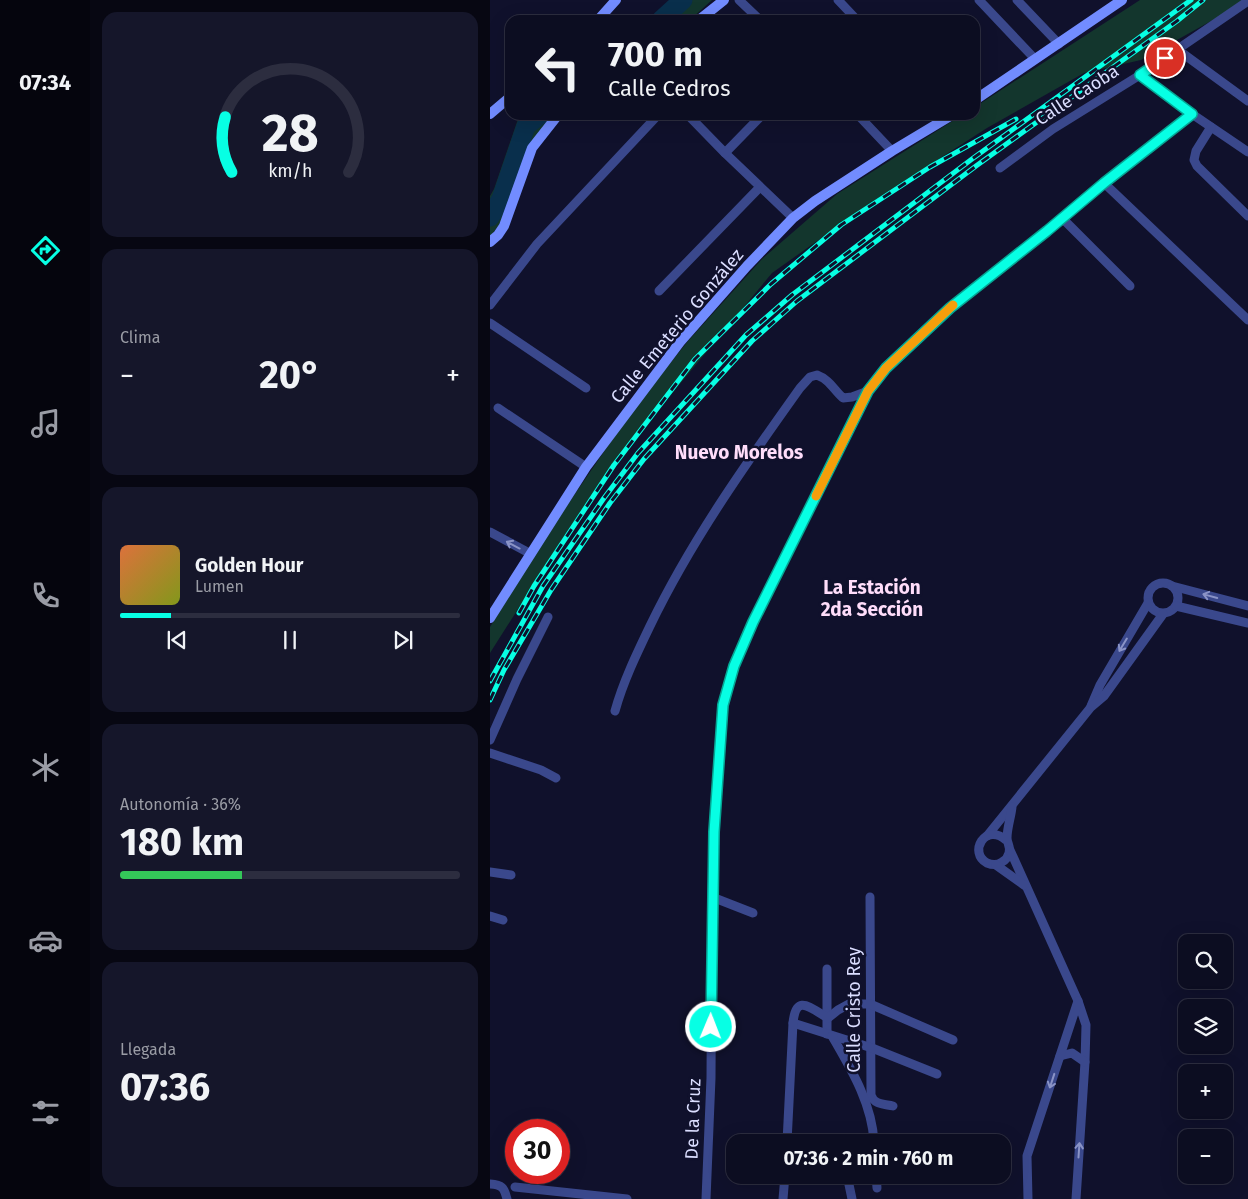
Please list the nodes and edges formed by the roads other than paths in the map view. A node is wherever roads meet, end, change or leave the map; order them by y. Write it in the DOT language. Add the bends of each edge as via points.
graph roads {
  1 [pos="616,0"];
  2 [pos="724,0"];
  3 [pos="739,0"];
  4 [pos="838,0"];
  5 [pos="979,0"];
  6 [pos="1017,0"];
  7 [pos="1122,0"];
  8 [pos="1248,1"];
  9 [pos="604,15"];
  10 [pos="706,15"];
  11 [pos="755,15"];
  12 [pos="852,15"];
  13 [pos="1059,44"];
  14 [pos="1178,50"];
  15 [pos="1035,59"];
  16 [pos="1140,75"];
  17 [pos="980,97"];
  18 [pos="505,101"];
  19 [pos="1248,101"];
  20 [pos="491,113"];
  21 [pos="1192,114"];
  22 [pos="554,120"];
  23 [pos="653,120"];
  24 [pos="693,120"];
  25 [pos="757,120"];
  26 [pos="863,120"];
  27 [pos="944,120"];
  28 [pos="1211,127"];
  29 [pos="892,151"];
  30 [pos="1248,152"];
  31 [pos="725,153"];
  32 [pos="1000,168"];
  33 [pos="1104,183"];
  34 [pos="760,187"];
  35 [pos="1248,216"];
  36 [pos="793,218"];
  37 [pos="1063,219"];
  38 [pos="490,242"];
  39 [pos="1130,286"];
  40 [pos="658,291"];
  41 [pos="490,305"];
  42 [pos="1248,320"];
  43 [pos="490,323"];
  44 [pos="586,388"];
  45 [pos="868,391"];
  46 [pos="498,408"];
  47 [pos="586,467"];
  48 [pos="490,532"];
  49 [pos="531,554"];
  50 [pos="1172,586"];
  51 [pos="1148,603"];
  52 [pos="1176,606"];
  53 [pos="1248,606"];
  54 [pos="1163,614"];
  55 [pos="548,617"];
  56 [pos="490,618"];
  57 [pos="1248,623"];
  58 [pos="1091,707"];
  59 [pos="615,711"];
  60 [pos="490,740"];
  61 [pos="490,753"];
  62 [pos="556,778"];
  63 [pos="1013,804"];
  64 [pos="987,836"];
  65 [pos="1006,840"];
  66 [pos="1010,850"];
  67 [pos="996,865"];
  68 [pos="490,872"];
  69 [pos="511,875"];
  70 [pos="1025,886"];
  71 [pos="712,897"];
  72 [pos="870,897"];
  73 [pos="753,913"];
  74 [pos="490,916"];
  75 [pos="503,920"];
  76 [pos="827,969"];
  77 [pos="1078,1001"];
  78 [pos="870,1004"];
  79 [pos="828,1018"];
  80 [pos="792,1023"];
  81 [pos="829,1035"];
  82 [pos="953,1040"];
  83 [pos="872,1048"];
  84 [pos="1060,1056"];
  85 [pos="1086,1062"];
  86 [pos="936,1074"];
  87 [pos="893,1106"];
  88 [pos="787,1134"];
  89 [pos="873,1134"];
  90 [pos="490,1184"];
  91 [pos="784,1184"];
  92 [pos="848,1184"];
  93 [pos="877,1184"];
  94 [pos="515,1187"];
  95 [pos="877,1188"];
  96 [pos="507,1199"];
  97 [pos="626,1199"];
  98 [pos="706,1199"];
  99 [pos="783,1199"];
  100 [pos="852,1199"];
  101 [pos="1028,1199"];
  102 [pos="1076,1199"];
  1 -- 9 [label="street"];
  2 -- 10 [label="street"];
  3 -- 11 [label="street"];
  4 -- 12 [label="street"];
  5 -- 15 [label="street"];
  6 -- 13 [label="street"];
  7 -- 13 [label="street"];
  8 -- 14 [label="street, Calle Caoba"];
  13 -- 15 [label="street"];
  14 -- 16 [label="street, Calle Caoba"];
  14 -- 19 [label="street"];
  15 -- 17 [label="street"];
  16 -- 21 [label="street"];
  16 -- 32 [label="street, Calle Caoba" via="1053,129"];
  18 -- 20 [label="street"];
  21 -- 28 [label="street"];
  21 -- 33 [label="street, De la Cruz"];
  22 -- 38 [label="street" via="532,148 504,226"];
  23 -- 41 [label="street" via="537,244"];
  24 -- 31 [label="street"];
  25 -- 31 [label="street"];
  26 -- 29 [label="street"];
  27 -- 29 [label="street, Calle Emeterio González"];
  28 -- 30 [label="street"];
  28 -- 35 [label="street" via="1194,160"];
  29 -- 36 [label="street, Calle Emeterio González"];
  31 -- 34 [label="street"];
  33 -- 37 [label="street, De la Cruz"];
  33 -- 42 [label="street"];
  34 -- 36 [label="street"];
  34 -- 40 [label="street"];
  36 -- 47 [label="street, Calle Emeterio González" via="680,342"];
  37 -- 39 [label="street"];
  37 -- 45 [label="street, De la Cruz" via="950,308 886,368"];
  43 -- 44 [label="street"];
  45 -- 59 [label="street" via="843,398 827,378 817,374 800,388 726,493 683,564 629,671"];
  45 -- 71 [label="street, De la Cruz" via="734,666 723,705"];
  46 -- 47 [label="street"];
  47 -- 49 [label="street, Calle Emeterio González"];
  49 -- 48 [label="street, one-way"];
  49 -- 56 [label="street, Calle Emeterio González"];
  50 -- 51 [label="street" via="1165,583 1150,588"];
  50 -- 52 [label="street" via="1177,591"];
  53 -- 50 [label="street, one-way"];
  51 -- 54 [label="street" via="1156,613"];
  51 -- 58 [label="street, one-way" via="1100,684"];
  52 -- 54 [label="street"];
  52 -- 57 [label="street"];
  54 -- 58 [label="street" via="1104,696"];
  55 -- 60 [label="street"];
  58 -- 63 [label="street"];
  61 -- 62 [label="street"];
  63 -- 64 [label="street"];
  63 -- 65 [label="street"];
  64 -- 65 [label="street" via="1001,835"];
  64 -- 67 [label="street" via="980,843 980,854 986,862"];
  65 -- 66 [label="street"];
  66 -- 67 [label="street" via="1006,860"];
  66 -- 70 [label="street"];
  67 -- 70 [label="street"];
  68 -- 69 [label="street"];
  70 -- 77 [label="street"];
  71 -- 73 [label="street"];
  71 -- 98 [label="street, De la Cruz" via="711,1078"];
  72 -- 78 [label="street, Calle Cristo Rey"];
  74 -- 75 [label="street"];
  76 -- 79 [label="street"];
  77 -- 84 [label="street"];
  77 -- 85 [label="street" via="1086,1025"];
  78 -- 79 [label="street" via="848,1004"];
  78 -- 82 [label="street"];
  78 -- 83 [label="street, Calle Cristo Rey"];
  79 -- 80 [label="street" via="801,1005 797,1007"];
  79 -- 81 [label="street"];
  80 -- 81 [label="street"];
  80 -- 88 [label="street"];
  81 -- 83 [label="street"];
  81 -- 89 [label="street" via="856,1078 872,1120"];
  83 -- 86 [label="street"];
  83 -- 87 [label="street, Calle Cristo Rey" via="871,1095 873,1100"];
  84 -- 85 [label="street" via="1072,1053"];
  84 -- 101 [label="street, one-way" via="1027,1156"];
  102 -- 85 [label="street, one-way"];
  90 -- 96 [label="street" via="500,1185"];
  91 -- 99 [label="street"];
  92 -- 100 [label="street"];
  93 -- 95 [label="street"];
  94 -- 97 [label="street"];
}
